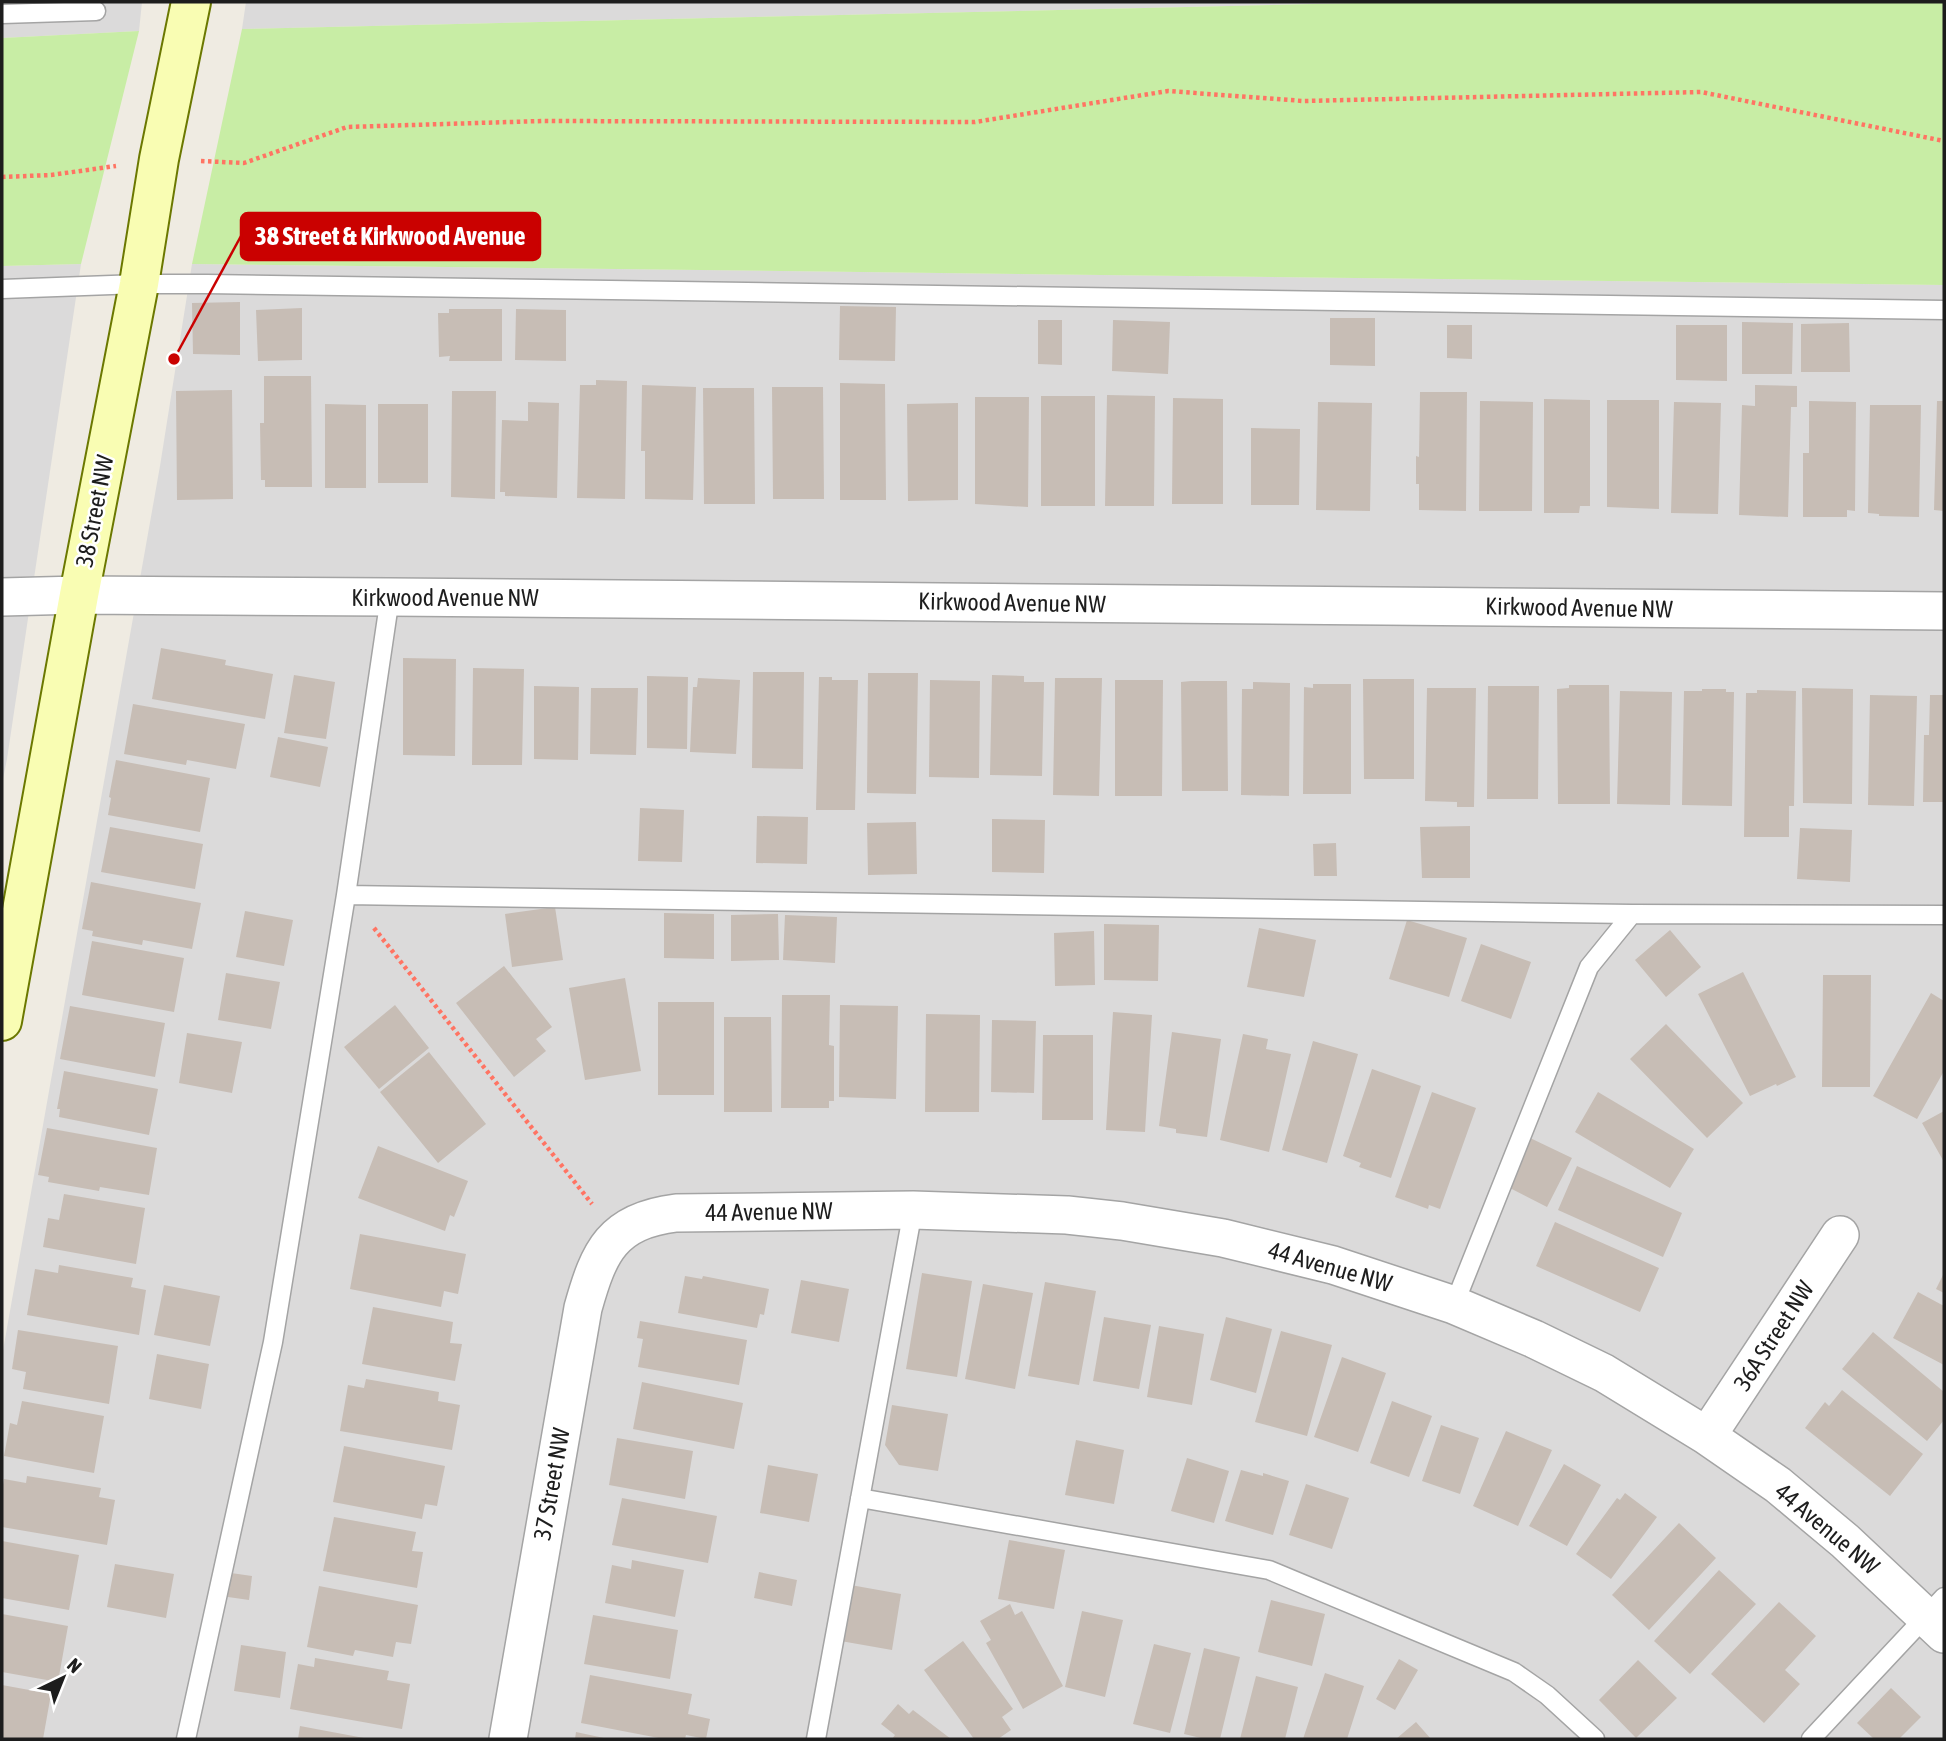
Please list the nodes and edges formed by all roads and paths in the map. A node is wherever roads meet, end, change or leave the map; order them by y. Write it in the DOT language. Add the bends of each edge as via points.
graph roads {
  1 [pos="191,2"];
  2 [pos="96,11"];
  3 [pos="2,14"];
  4 [pos="1944,141"];
  5 [pos="159,159"];
  6 [pos="2,177"];
  7 [pos="139,284"];
  8 [pos="2,289"];
  9 [pos="1944,310"];
  10 [pos="79,595"];
  11 [pos="2,597"];
  12 [pos="390,597"];
  13 [pos="1944,611"];
  14 [pos="346,895"];
  15 [pos="1633,914"];
  16 [pos="1944,915"];
  17 [pos="2,1021"];
  18 [pos="913,1210"];
  19 [pos="616,1235"];
  20 [pos="1840,1236"];
  21 [pos="1454,1305"];
  22 [pos="1707,1436"];
  23 [pos="860,1498"];
  24 [pos="1938,1616"];
  25 [pos="186,1739"];
  26 [pos="508,1739"];
  27 [pos="816,1739"];
  28 [pos="1595,1739"];
  29 [pos="1811,1739"];
  1 -- 5 [label="street, 38 Street NW"];
  2 -- 3 [label="lane"];
  4 -- 5 [label="path" via="1701,92 1303,101 1168,91 975,122 542,121 347,127 244,163"];
  5 -- 6 [label="path" via="51,175"];
  5 -- 7 [label="street, 38 Street NW"];
  7 -- 8 [label="lane"];
  7 -- 9 [label="lane"];
  7 -- 10 [label="street, 38 Street NW"];
  10 -- 11 [label="street, Kirkwood Avenue NW"];
  10 -- 12 [label="street, Kirkwood Avenue NW"];
  10 -- 17 [label="street, 38 Street NW"];
  12 -- 13 [label="street, Kirkwood Avenue NW"];
  12 -- 14 [label="lane"];
  14 -- 15 [label="lane"];
  14 -- 19 [label="path"];
  14 -- 25 [label="lane" via="273,1342"];
  15 -- 16 [label="lane"];
  15 -- 21 [label="lane" via="1589,967"];
  18 -- 19 [label="street, 44 Avenue NW" via="676,1213 655,1215"];
  18 -- 21 [label="street, 44 Avenue NW" via="1067,1215 1223,1238 1333,1265"];
  18 -- 23 [label="lane"];
  19 -- 26 [label="street, 37 Street NW" via="597,1264 583,1308"];
  20 -- 22 [label="street, 36A Street NW"];
  21 -- 22 [label="street, 44 Avenue NW" via="1604,1373"];
  22 -- 24 [label="street, 44 Avenue NW" via="1778,1485"];
  23 -- 27 [label="lane"];
  23 -- 28 [label="lane" via="1269,1570 1514,1672"];
  24 -- 29 [label="lane"];
}
